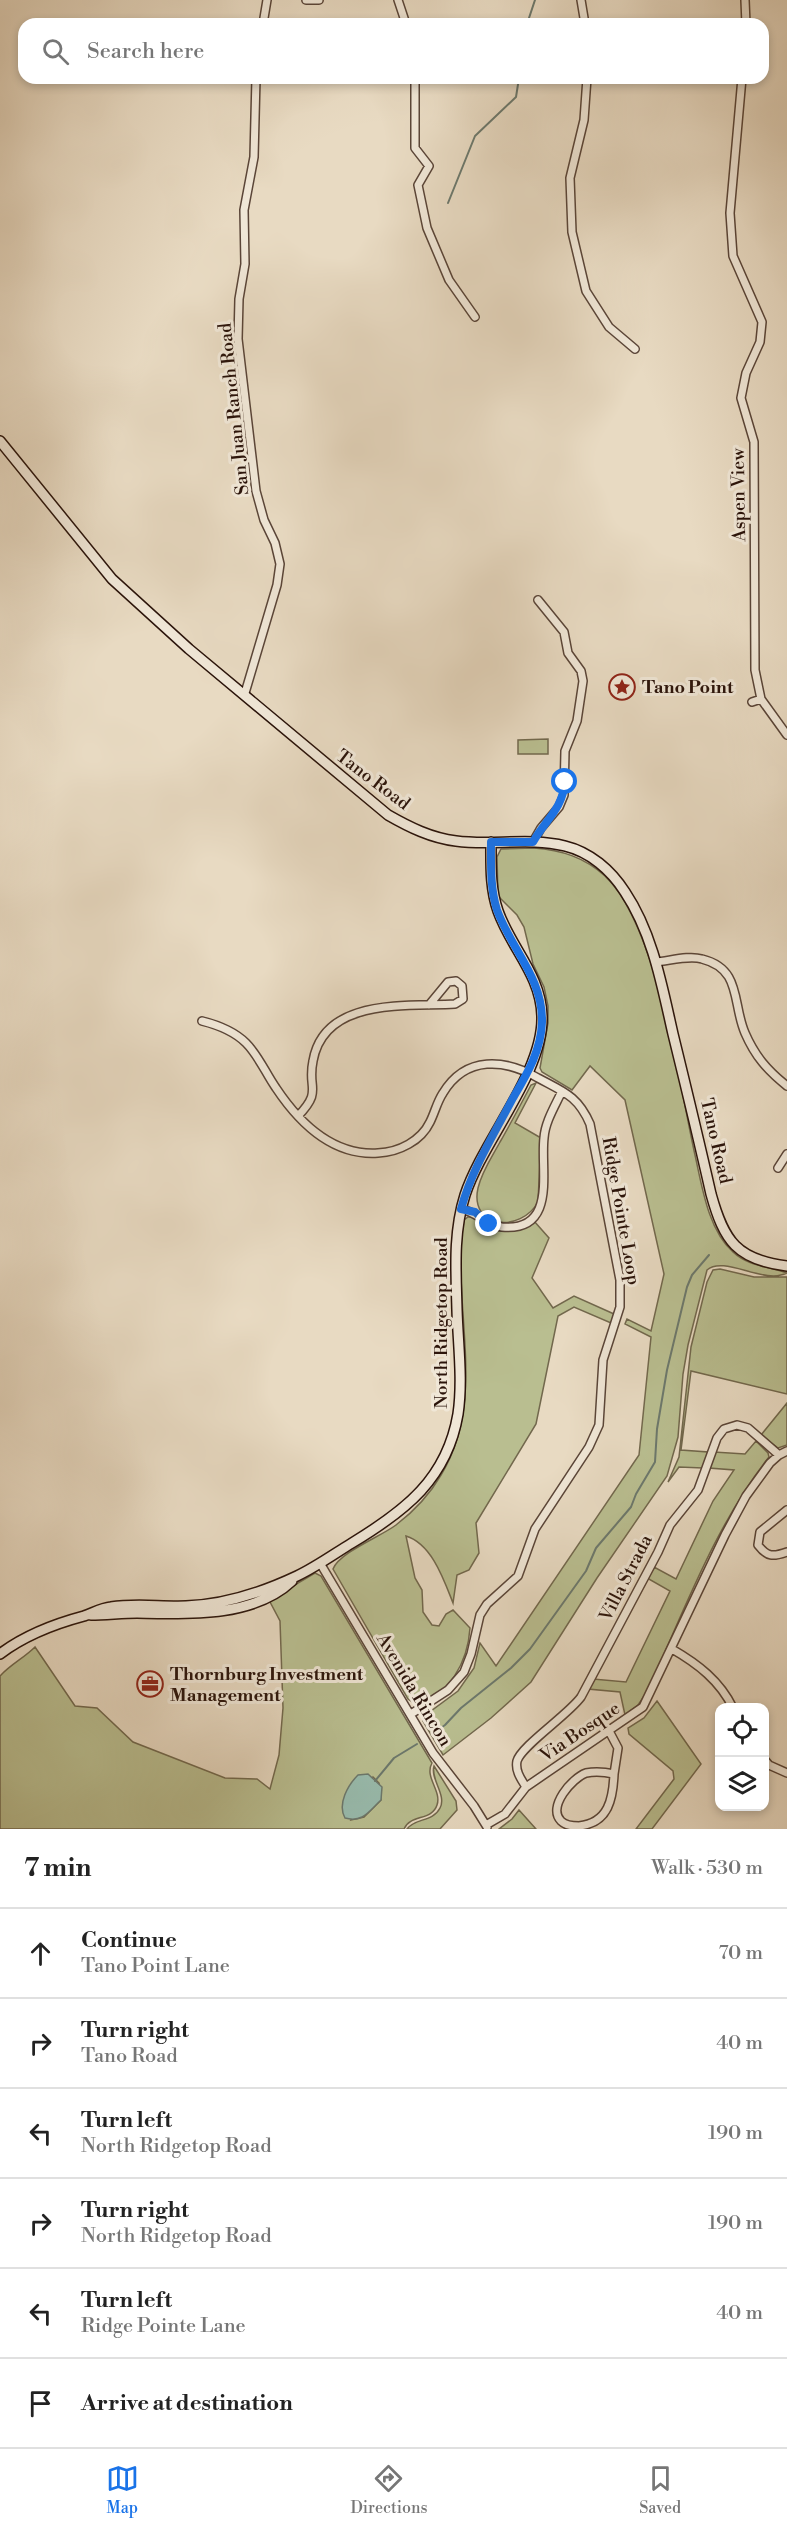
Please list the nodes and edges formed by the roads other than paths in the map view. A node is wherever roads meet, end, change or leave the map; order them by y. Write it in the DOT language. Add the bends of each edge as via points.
graph roads {
  1 [pos="267,0"];
  2 [pos="306,0"];
  3 [pos="319,0"];
  4 [pos="398,0"];
  5 [pos="581,0"];
  6 [pos="745,0"];
  7 [pos="264,18"];
  8 [pos="404,18"];
  9 [pos="584,18"];
  10 [pos="746,18"];
  11 [pos="256,84"];
  12 [pos="415,84"];
  13 [pos="587,84"];
  14 [pos="741,84"];
  15 [pos="475,317"];
  16 [pos="635,349"];
  17 [pos="0,441"];
  18 [pos="538,600"];
  19 [pos="245,693"];
  20 [pos="761,699"];
  21 [pos="752,702"];
  22 [pos="787,735"];
  23 [pos="491,842"];
  24 [pos="533,842"];
  25 [pos="656,962"];
  26 [pos="429,1005"];
  27 [pos="202,1021"];
  28 [pos="528,1072"];
  29 [pos="787,1086"];
  30 [pos="562,1091"];
  31 [pos="298,1116"];
  32 [pos="787,1154"];
  33 [pos="778,1168"];
  34 [pos="461,1209"];
  35 [pos="787,1266"];
  36 [pos="787,1451"];
  37 [pos="779,1455"];
  38 [pos="787,1510"];
  39 [pos="787,1552"];
  40 [pos="320,1563"];
  41 [pos="672,1649"];
  42 [pos="0,1654"];
  43 [pos="732,1703"];
  44 [pos="411,1714"];
  45 [pos="609,1731"];
  46 [pos="769,1765"];
  47 [pos="787,1773"];
  48 [pos="614,1774"];
  49 [pos="526,1787"];
  50 [pos="487,1827"];
  1 -- 7 [label="street"];
  2 -- 3 [label="street"];
  4 -- 8 [label="street"];
  5 -- 9 [label="street"];
  6 -- 10 [label="street"];
  11 -- 19 [label="street, San Juan Ranch Road" via="254,157 245,201 245,264 238,339 256,491 280,564"];
  12 -- 15 [label="street" via="415,148 429,166 418,185 423,212 440,260"];
  13 -- 16 [label="street" via="584,120 570,178 572,232 586,291 609,327"];
  14 -- 20 [label="street, Aspen View" via="730,213 733,256 762,322 760,342 746,373 741,398 754,442 755,670"];
  17 -- 19 [label="street, Tano Road" via="111,579"];
  18 -- 24 [label="street" via="564,632 568,653 583,681 577,721 564,751 564,795"];
  19 -- 23 [label="street, Tano Road" via="388,815 445,839"];
  20 -- 21 [label="street"];
  20 -- 22 [label="street, Aspen View"];
  23 -- 24 [label="street, Tano Road"];
  23 -- 28 [label="street, North Ridgetop Road" via="495,903 532,974 541,1002 540,1041"];
  24 -- 25 [label="street, Tano Road" via="572,849 608,870 628,896"];
  25 -- 29 [label="street" via="700,958 720,966 733,982 744,1032 764,1068"];
  25 -- 35 [label="street, Tano Road" via="711,1194 724,1230 743,1254"];
  26 -- 26 [label="street" via="459,1003 464,996 462,986 456,981 448,982"];
  26 -- 31 [label="street" via="363,1011 337,1022 318,1046 312,1065 313,1097"];
  27 -- 31 [label="street, Ridge Pointe Loop" via="226,1029 246,1043"];
  28 -- 30 [label="street, Ridge Pointe Loop"];
  28 -- 31 [label="street, Ridge Pointe Loop" via="513,1065 491,1063 461,1073 444,1092 424,1131 409,1144 390,1152 358,1152 336,1146 318,1136"];
  28 -- 34 [label="street, North Ridgetop Road" via="475,1168"];
  30 -- 34 [label="street" via="545,1130 544,1196 536,1214 522,1224 501,1227"];
  30 -- 44 [label="street, Ridge Pointe Loop" via="582,1107 590,1124 620,1280 620,1307 603,1360 599,1425 589,1447 535,1529 518,1576 480,1615 464,1672 448,1690"];
  32 -- 33 [label="street"];
  34 -- 40 [label="street, North Ridgetop Road" via="455,1252 459,1400 451,1440 433,1477 410,1504"];
  36 -- 37 [label="street, Via Bosque"];
  37 -- 41 [label="street, Via Bosque" via="755,1483 725,1535"];
  37 -- 49 [label="street, Villa Strada" via="748,1428 730,1426 720,1432 698,1490 667,1529 581,1697 519,1757 517,1773"];
  38 -- 39 [label="street" via="760,1532 758,1545 774,1557"];
  40 -- 42 [label="street, North Ridgetop Road" via="295,1577 219,1602 100,1609 42,1630"];
  40 -- 44 [label="street, Avenida Rincon"];
  41 -- 43 [label="street" via="694,1662 725,1691"];
  41 -- 45 [label="street, Via Bosque" via="643,1707"];
  44 -- 50 [label="street, Avenida Rincon" via="433,1754"];
  45 -- 48 [label="street" via="618,1748"];
  45 -- 49 [label="street, Via Bosque"];
  46 -- 47 [label="street"];
  48 -- 48 [label="street" via="587,1773 572,1782 558,1805 562,1822 581,1826 601,1816 611,1803"];
  49 -- 50 [label="street, Via Bosque" via="506,1814"];
}
